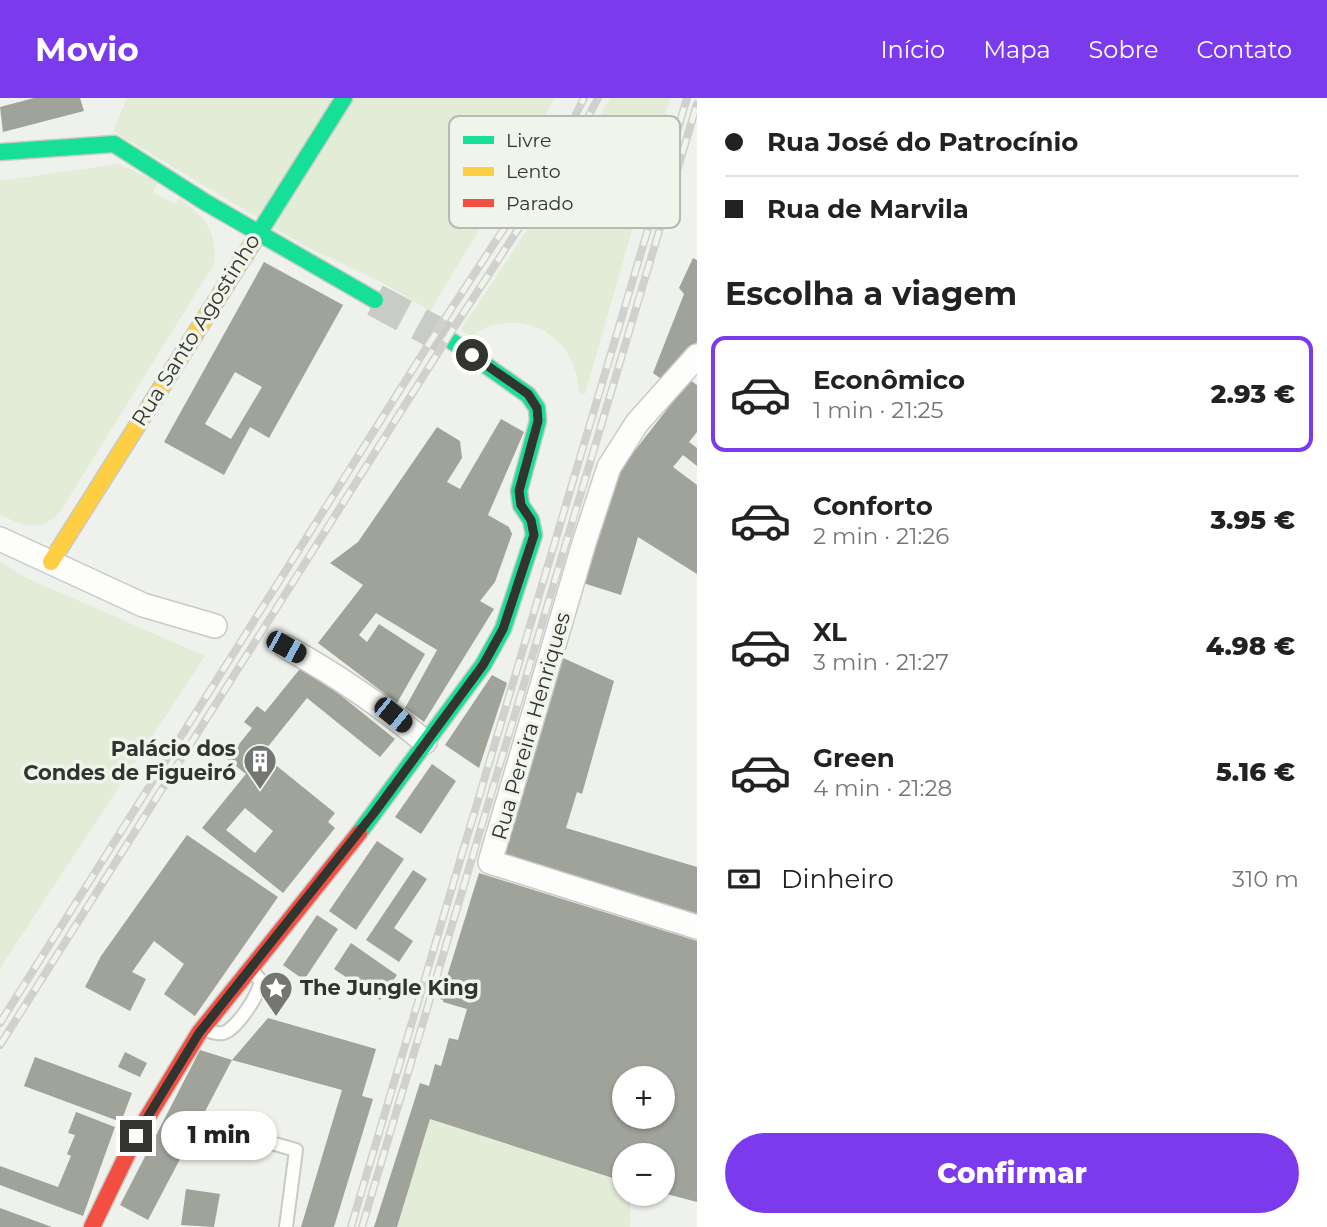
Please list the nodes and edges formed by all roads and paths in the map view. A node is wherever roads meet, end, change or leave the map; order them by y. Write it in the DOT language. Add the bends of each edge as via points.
graph roads {
  1 [pos="344,98"];
  2 [pos="0,152"];
  3 [pos="257,232"];
  4 [pos="375,300"];
  5 [pos="453,342"];
  6 [pos="697,356"];
  7 [pos="0,538"];
  8 [pos="51,562"];
  9 [pos="215,626"];
  10 [pos="286,647"];
  11 [pos="425,742"];
  12 [pos="697,927"];
  13 [pos="218,1128"];
  14 [pos="96,1225"];
  15 [pos="286,1227"];
  1 -- 3 [label="street, Rua Santo Agostinho"];
  2 -- 3 [label="street" via="114,144"];
  3 -- 4 [label="street"];
  3 -- 8 [label="street, Rua Santo Agostinho"];
  5 -- 11 [label="street" via="528,394 537,408 538,421 519,491 534,535 503,629 483,665"];
  6 -- 12 [label="street, Rua Pereira Henriques" via="637,423 609,467 490,862"];
  7 -- 8 [label="street"];
  8 -- 9 [label="street" via="144,605"];
  10 -- 11 [label="street" via="393,715"];
  11 -- 14 [label="street" via="387,797 202,1029 136,1136"];
  13 -- 15 [label="lane" via="296,1150"];
}
